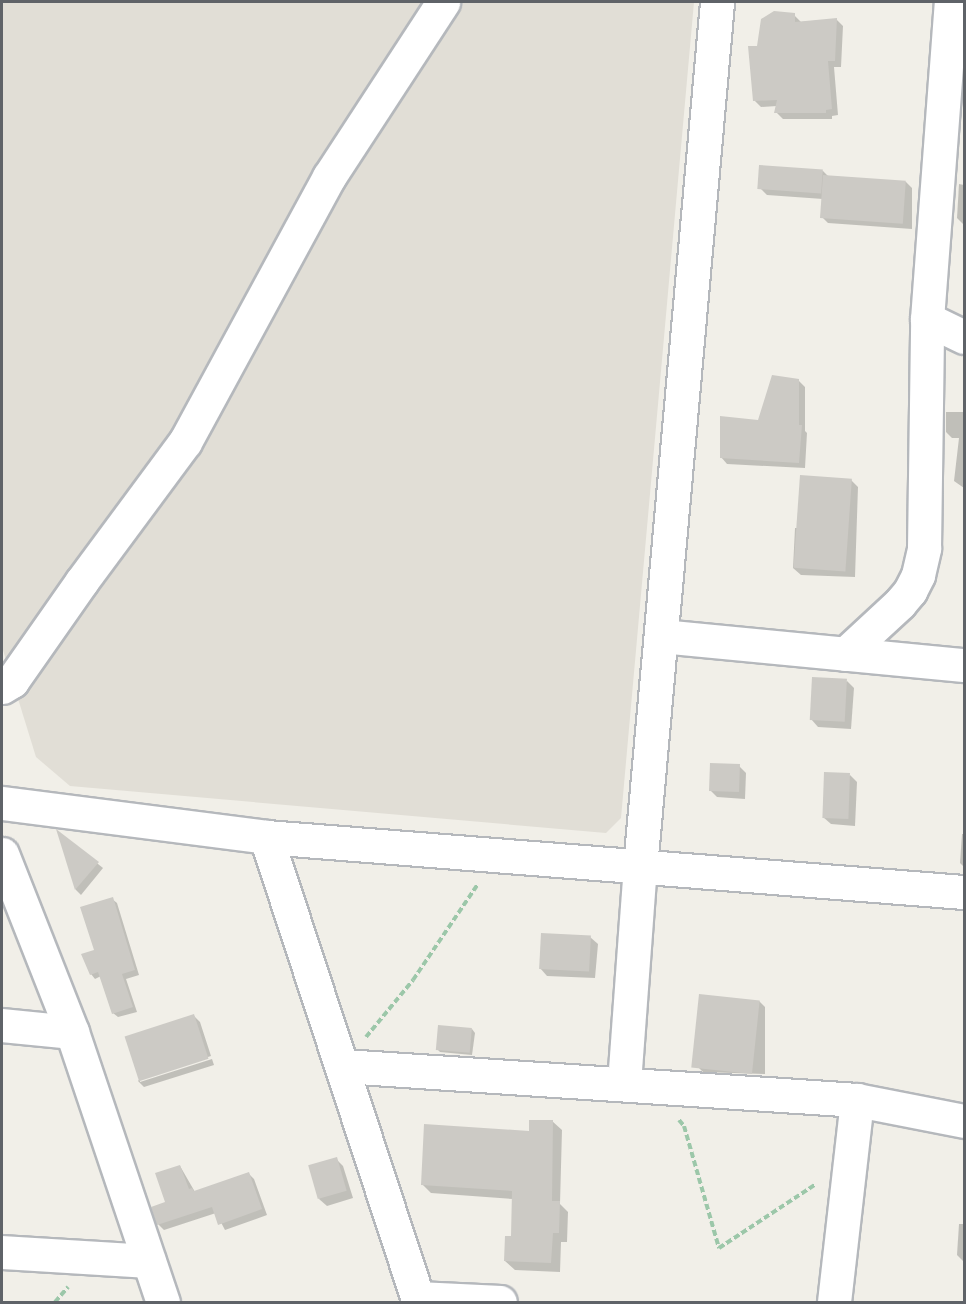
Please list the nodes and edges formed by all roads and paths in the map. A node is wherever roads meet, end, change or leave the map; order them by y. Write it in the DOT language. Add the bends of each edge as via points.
graph roads {
  1 [pos="443,2"];
  2 [pos="717,2"];
  3 [pos="951,2"];
  4 [pos="927,319"];
  5 [pos="964,337"];
  6 [pos="661,636"];
  7 [pos="845,654"];
  8 [pos="964,665"];
  9 [pos="2,687"];
  10 [pos="2,803"];
  11 [pos="266,837"];
  12 [pos="2,854"];
  13 [pos="496,855"];
  14 [pos="640,867"];
  15 [pos="964,892"];
  16 [pos="2,1025"];
  17 [pos="72,1032"];
  18 [pos="343,1066"];
  19 [pos="624,1083"];
  20 [pos="857,1100"];
  21 [pos="677,1118"];
  22 [pos="964,1121"];
  23 [pos="818,1183"];
  24 [pos="2,1252"];
  25 [pos="149,1261"];
  26 [pos="418,1300"];
  27 [pos="163,1302"];
  28 [pos="500,1302"];
  29 [pos="834,1302"];
  1 -- 9 [label="street" via="329,177 185,442 12,681"];
  2 -- 6 [label="street"];
  3 -- 4 [label="street"];
  4 -- 5 [label="street"];
  4 -- 7 [label="street" via="924,548 918,575 900,603"];
  6 -- 7 [label="street"];
  6 -- 14 [label="street"];
  7 -- 8 [label="street"];
  10 -- 11 [label="street"];
  11 -- 13 [label="street"];
  11 -- 18 [label="street"];
  12 -- 17 [label="street"];
  13 -- 14 [label="street"];
  13 -- 18 [label="path" via="413,980"];
  14 -- 15 [label="street"];
  14 -- 19 [label="street"];
  16 -- 17 [label="street"];
  17 -- 25 [label="street"];
  18 -- 19 [label="street"];
  18 -- 26 [label="street"];
  19 -- 20 [label="street"];
  20 -- 22 [label="street"];
  20 -- 29 [label="street"];
  21 -- 23 [label="path" via="684,1126 719,1248"];
  24 -- 25 [label="street"];
  25 -- 27 [label="street"];
  26 -- 28 [label="street"];
}
